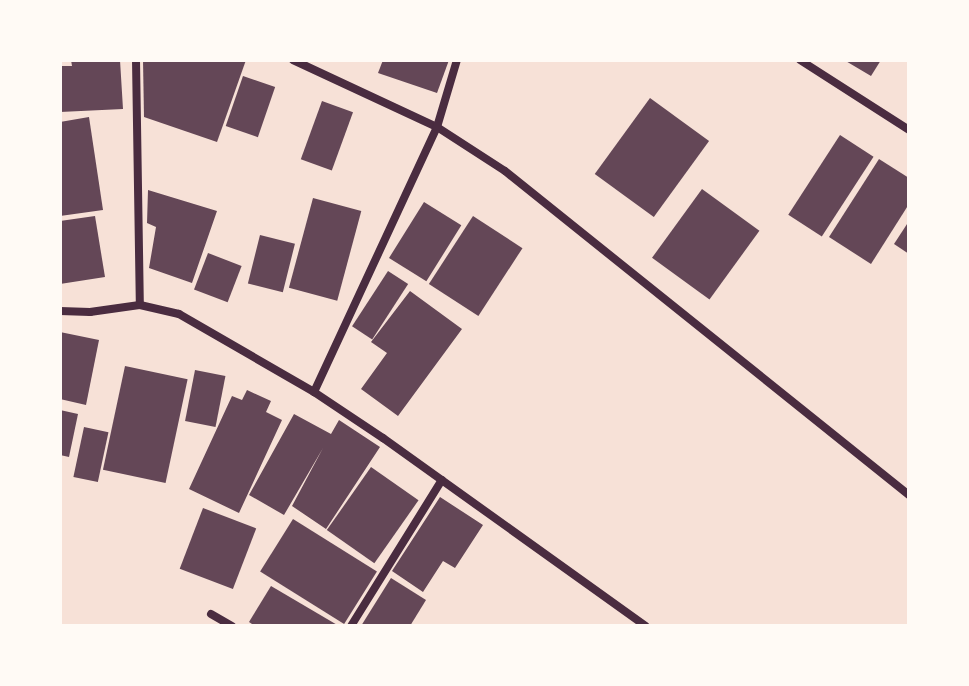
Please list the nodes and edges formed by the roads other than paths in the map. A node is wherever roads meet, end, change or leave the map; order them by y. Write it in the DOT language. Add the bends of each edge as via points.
graph roads {
  1 [pos="136,60"];
  2 [pos="293,60"];
  3 [pos="457,60"];
  4 [pos="800,60"];
  5 [pos="437,127"];
  6 [pos="909,130"];
  7 [pos="140,305"];
  8 [pos="60,311"];
  9 [pos="314,392"];
  10 [pos="442,480"];
  11 [pos="909,495"];
  12 [pos="211,614"];
  13 [pos="232,626"];
  14 [pos="351,626"];
  15 [pos="646,626"];
  1 -- 7 [label="street"];
  2 -- 5 [label="street"];
  3 -- 5 [label="street"];
  4 -- 6 [label="street"];
  5 -- 9 [label="street"];
  5 -- 11 [label="street" via="505,171"];
  7 -- 8 [label="street"];
  7 -- 9 [label="street" via="179,314"];
  9 -- 10 [label="street"];
  10 -- 14 [label="street"];
  10 -- 15 [label="street"];
  12 -- 13 [label="street"];
}
